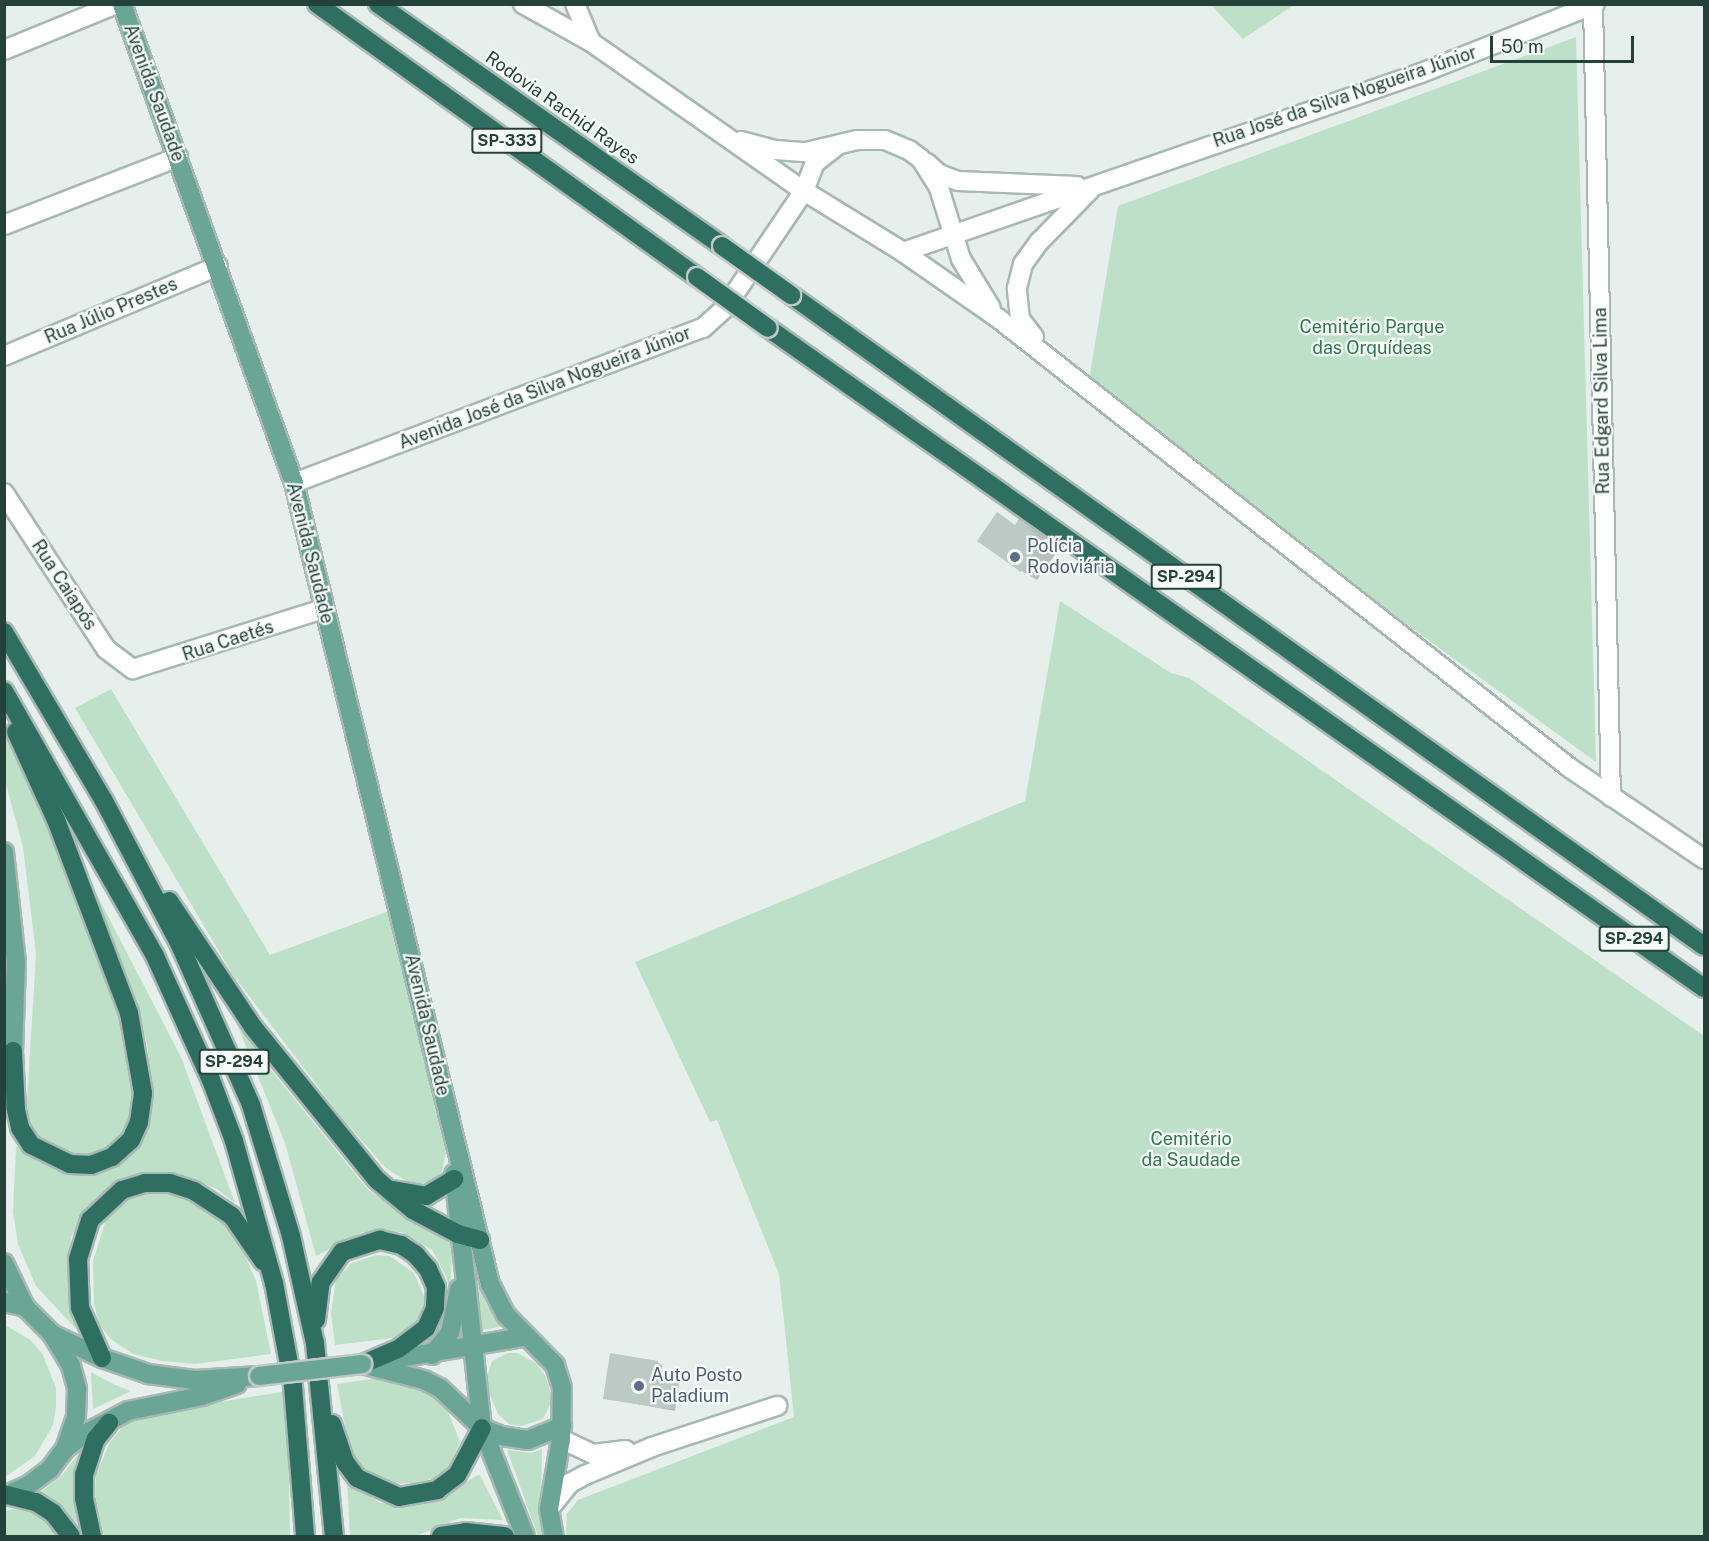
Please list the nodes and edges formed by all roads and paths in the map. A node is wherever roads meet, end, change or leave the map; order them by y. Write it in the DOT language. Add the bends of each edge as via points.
graph roads {
  1 [pos="119,4"];
  2 [pos="317,4"];
  3 [pos="378,4"];
  4 [pos="523,4"];
  5 [pos="575,4"];
  6 [pos="1594,5"];
  7 [pos="591,42"];
  8 [pos="4,50"];
  9 [pos="731,138"];
  10 [pos="837,146"];
  11 [pos="178,157"];
  12 [pos="921,159"];
  13 [pos="1094,186"];
  14 [pos="804,191"];
  15 [pos="4,225"];
  16 [pos="954,234"];
  17 [pos="722,246"];
  18 [pos="903,252"];
  19 [pos="218,266"];
  20 [pos="697,277"];
  21 [pos="999,319"];
  22 [pos="1047,354"];
  23 [pos="4,356"];
  24 [pos="294,483"];
  25 [pos="4,493"];
  26 [pos="324,609"];
  27 [pos="4,632"];
  28 [pos="133,669"];
  29 [pos="4,691"];
  30 [pos="4,706"];
  31 [pos="1611,797"];
  32 [pos="104,801"];
  33 [pos="4,852"];
  34 [pos="1704,859"];
  35 [pos="1704,946"];
  36 [pos="1704,988"];
  37 [pos="13,1051"];
  38 [pos="4,1101"];
  39 [pos="449,1117"];
  40 [pos="454,1179"];
  41 [pos="377,1180"];
  42 [pos="458,1234"];
  43 [pos="480,1240"];
  44 [pos="4,1263"];
  45 [pos="462,1265"];
  46 [pos="274,1283"];
  47 [pos="4,1302"];
  48 [pos="25,1307"];
  49 [pos="52,1334"];
  50 [pos="524,1337"];
  51 [pos="315,1343"];
  52 [pos="474,1344"];
  53 [pos="432,1355"];
  54 [pos="102,1358"];
  55 [pos="362,1364"];
  56 [pos="259,1376"];
  57 [pos="322,1395"];
  58 [pos="777,1406"];
  59 [pos="109,1423"];
  60 [pos="482,1428"];
  61 [pos="561,1432"];
  62 [pos="652,1447"];
  63 [pos="65,1449"];
  64 [pos="302,1475"];
  65 [pos="6,1496"];
  66 [pos="549,1509"];
  67 [pos="71,1536"];
  68 [pos="92,1536"];
  69 [pos="298,1536"];
  70 [pos="305,1536"];
  71 [pos="334,1536"];
  72 [pos="441,1536"];
  73 [pos="505,1536"];
  74 [pos="525,1536"];
  75 [pos="554,1536"];
  1 -- 8 [label="street"];
  1 -- 11 [label="main road, Avenida Saudade"];
  2 -- 20 [label="highway, SP-333"];
  3 -- 17 [label="highway, Rodovia Rachid Rayes / SP-333"];
  4 -- 7 [label="street"];
  5 -- 7 [label="street"];
  6 -- 13 [label="street, Rua José da Silva Nogueira Júnior" via="1421,73"];
  6 -- 31 [label="street, Rua Edgard Silva Lima"];
  7 -- 9 [label="street"];
  9 -- 10 [label="street, Rua José da Silva Nogueira Júnior" via="775,150 806,152"];
  9 -- 14 [label="street"];
  10 -- 12 [label="street, Rua José da Silva Nogueira Júnior" via="857,140 885,140"];
  10 -- 14 [label="street, Avenida José da Silva Nogueira Júnior" via="814,163"];
  11 -- 15 [label="street"];
  11 -- 19 [label="main road, Avenida Saudade"];
  12 -- 13 [label="street, Rua José da Silva Nogueira Júnior" via="939,174 958,181"];
  12 -- 16 [label="street" via="939,188"];
  13 -- 16 [label="street, Rua José da Silva Nogueira Júnior"];
  13 -- 22 [label="street" via="1023,264 1017,288 1020,319"];
  14 -- 18 [label="street"];
  14 -- 24 [label="street, Avenida José da Silva Nogueira Júnior" via="725,308 703,328"];
  16 -- 18 [label="street, Rua José da Silva Nogueira Júnior"];
  16 -- 21 [label="street" via="961,259"];
  17 -- 35 [label="highway, SP-294, bridge"];
  18 -- 21 [label="street"];
  19 -- 23 [label="street, Rua Júlio Prestes"];
  19 -- 24 [label="main road, Avenida Saudade"];
  20 -- 36 [label="highway, SP-294, bridge"];
  21 -- 22 [label="street"];
  22 -- 31 [label="street"];
  24 -- 26 [label="main road, Avenida Saudade"];
  25 -- 28 [label="street, Rua Caiapós" via="106,649"];
  26 -- 28 [label="street, Rua Caetés"];
  26 -- 39 [label="main road, Avenida Saudade" via="387,848"];
  27 -- 32 [label="highway, SP-294"];
  29 -- 46 [label="highway, SP-294" via="123,896 184,1018 234,1141"];
  30 -- 37 [label="highway" via="56,820 129,1013 143,1093 140,1122 130,1140 112,1157 91,1165 70,1164 31,1145 20,1128 16,1110"];
  31 -- 34 [label="street"];
  32 -- 41 [label="highway" via="253,1026"];
  32 -- 51 [label="highway, SP-294" via="204,993 251,1105 291,1236"];
  33 -- 37 [label="main road" via="16,962"];
  37 -- 38 [label="main road"];
  39 -- 40 [label="main road"];
  39 -- 43 [label="main road"];
  40 -- 41 [label="highway" via="426,1196 400,1194"];
  40 -- 42 [label="main road"];
  41 -- 42 [label="highway" via="413,1210"];
  42 -- 43 [label="highway"];
  42 -- 45 [label="main road"];
  43 -- 50 [label="main road" via="496,1299"];
  44 -- 48 [label="main road"];
  45 -- 52 [label="main road"];
  45 -- 53 [label="main road" via="450,1333"];
  46 -- 54 [label="highway" via="249,1239 215,1203 170,1184 146,1183 122,1190 90,1220 78,1259 80,1308"];
  46 -- 64 [label="highway, SP-294" via="293,1386"];
  47 -- 48 [label="main road"];
  48 -- 49 [label="main road"];
  49 -- 54 [label="main road"];
  49 -- 63 [label="main road" via="71,1366 77,1389 76,1417"];
  50 -- 52 [label="main road"];
  50 -- 61 [label="main road" via="544,1350 555,1365 562,1388"];
  51 -- 55 [label="highway" via="316,1301 330,1265 342,1252 361,1244 380,1240 401,1245 428,1269 436,1287 435,1308 426,1328 412,1341"];
  51 -- 57 [label="highway, SP-294"];
  52 -- 53 [label="main road"];
  52 -- 60 [label="main road" via="474,1384"];
  53 -- 55 [label="main road"];
  54 -- 56 [label="main road" via="175,1378"];
  55 -- 56 [label="main road, bridge"];
  55 -- 60 [label="main road" via="440,1388"];
  56 -- 59 [label="main road" via="202,1396 146,1405"];
  57 -- 60 [label="highway" via="345,1462 371,1487 399,1497 437,1490 457,1475"];
  57 -- 71 [label="highway, SP-294"];
  58 -- 62 [label="street"];
  59 -- 63 [label="main road"];
  59 -- 68 [label="highway" via="96,1439 84,1475"];
  60 -- 61 [label="main road" via="528,1440"];
  60 -- 74 [label="main road"];
  61 -- 62 [label="street" via="593,1454"];
  61 -- 66 [label="main road"];
  62 -- 66 [label="street" via="570,1483"];
  63 -- 65 [label="main road" via="50,1469"];
  64 -- 69 [label="highway"];
  64 -- 70 [label="highway, SP-294"];
  65 -- 67 [label="highway" via="36,1502 53,1513"];
  66 -- 75 [label="main road"];
  72 -- 73 [label="highway" via="466,1532"];
}
